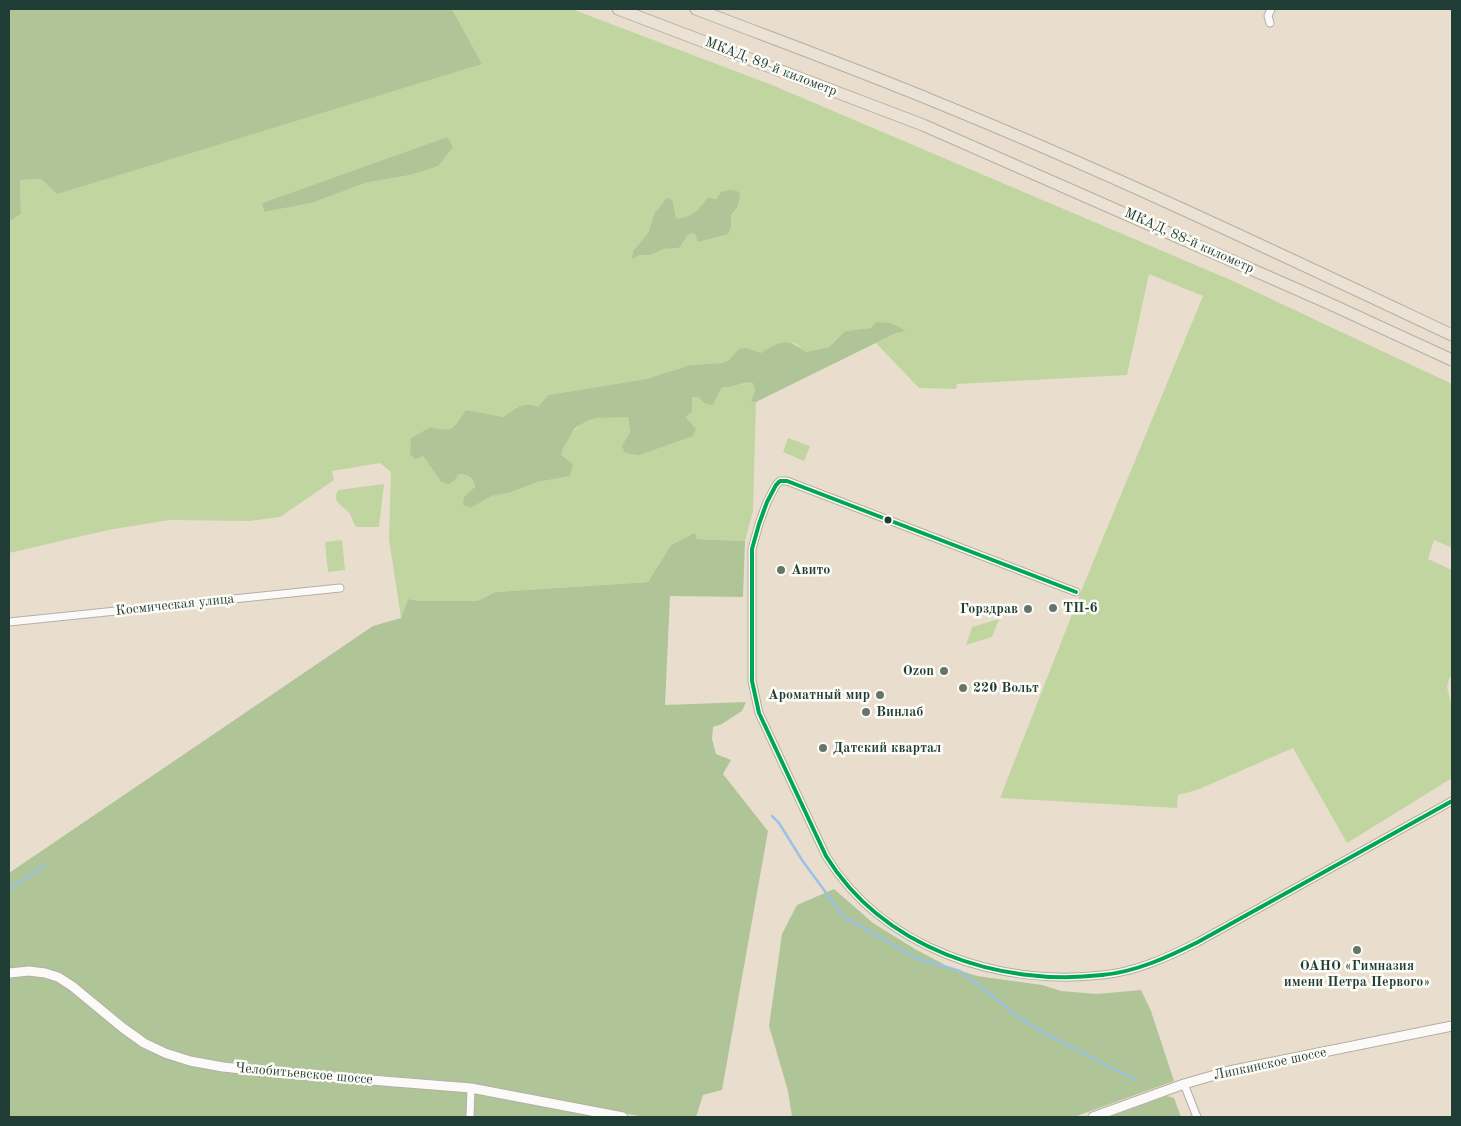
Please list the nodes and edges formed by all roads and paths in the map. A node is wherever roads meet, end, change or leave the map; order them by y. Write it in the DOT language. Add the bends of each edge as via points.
graph roads {
  1 [pos="618,9"];
  2 [pos="696,9"];
  3 [pos="1271,9"];
  4 [pos="1270,23"];
  5 [pos="931,100"];
  6 [pos="923,125"];
  7 [pos="1452,335"];
  8 [pos="1452,360"];
  9 [pos="340,588"];
  10 [pos="1076,592"];
  11 [pos="9,622"];
  12 [pos="1452,801"];
  13 [pos="9,973"];
  14 [pos="1452,1026"];
  15 [pos="1184,1084"];
  16 [pos="471,1088"];
  17 [pos="470,1117"];
  18 [pos="623,1117"];
  19 [pos="1093,1117"];
  20 [pos="1196,1117"];
  1 -- 6 [label="highway, МКАД, 89-й километр"];
  2 -- 5 [label="highway, МКАД, 89-й километр"];
  3 -- 4 [label="street"];
  5 -- 7 [label="highway, МКАД, 88-й километр" via="1204,218"];
  6 -- 8 [label="highway, МКАД, 88-й километр"];
  9 -- 11 [label="street, Космическая улица"];
  10 -- 12 [label="street" via="787,481 776,485 767,502 752,549 752,681 759,713 832,865 883,920 928,947 992,969 1028,975 1062,978 1134,969 1198,942"];
  13 -- 16 [label="street, Челобитьевское шоссе" via="29,971 58,978 144,1043 190,1061 270,1072"];
  14 -- 15 [label="street, Липкинское шоссе" via="1250,1066"];
  15 -- 19 [label="street, Липкинское шоссе"];
  15 -- 20 [label="street"];
  16 -- 17 [label="street"];
  16 -- 18 [label="street, Челобитьевское шоссе"];
}
